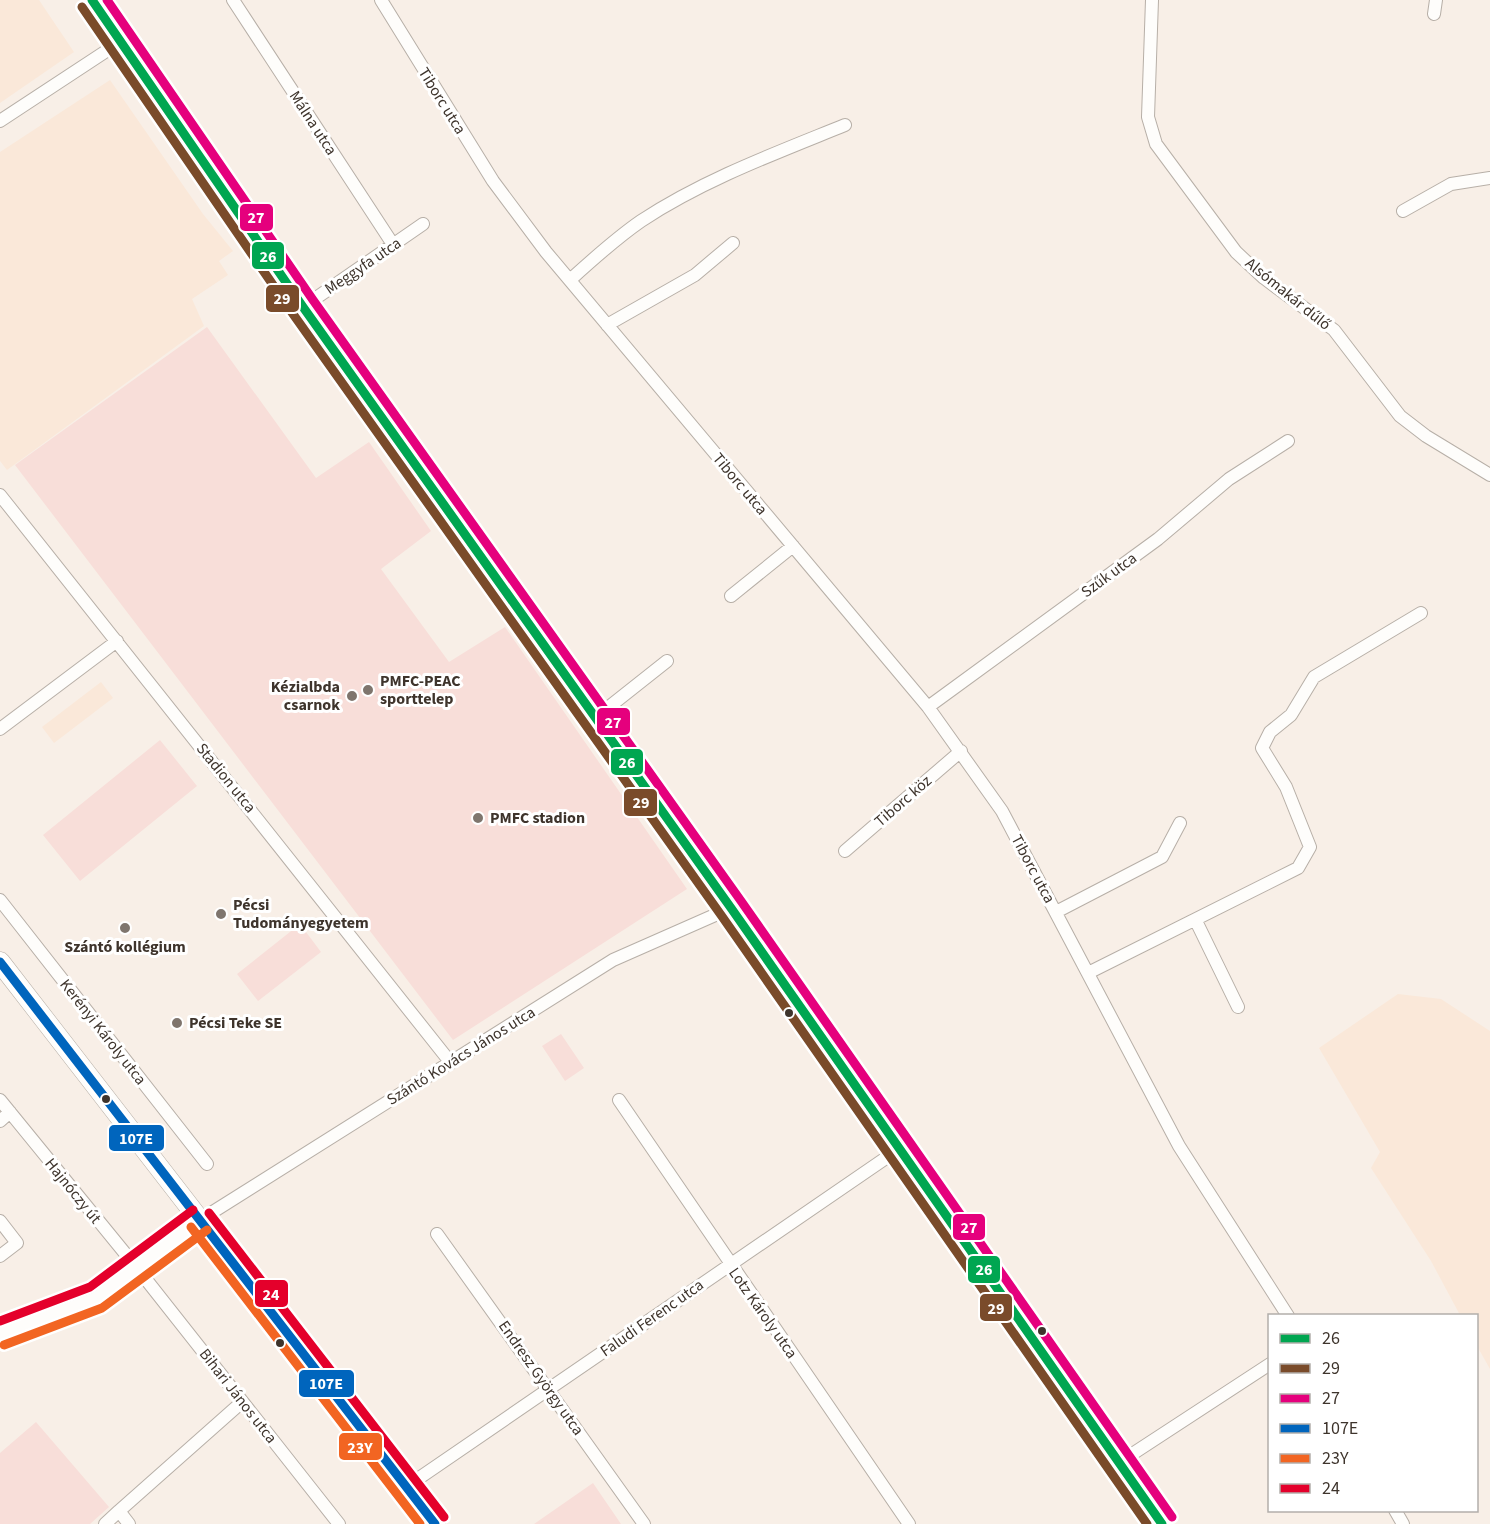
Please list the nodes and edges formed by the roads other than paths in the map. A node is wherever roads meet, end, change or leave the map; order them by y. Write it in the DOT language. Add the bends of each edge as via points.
graph roads {
  1 [pos="92,0"];
  2 [pos="233,0"];
  3 [pos="381,0"];
  4 [pos="1152,0"];
  5 [pos="1436,0"];
  6 [pos="1434,14"];
  7 [pos="120,42"];
  8 [pos="0,121"];
  9 [pos="845,125"];
  10 [pos="1490,178"];
  11 [pos="1403,211"];
  12 [pos="423,224"];
  13 [pos="733,243"];
  14 [pos="394,246"];
  15 [pos="570,280"];
  16 [pos="303,308"];
  17 [pos="607,325"];
  18 [pos="1288,441"];
  19 [pos="1490,475"];
  20 [pos="0,495"];
  21 [pos="793,546"];
  22 [pos="732,596"];
  23 [pos="1421,613"];
  24 [pos="117,641"];
  25 [pos="667,661"];
  26 [pos="928,707"];
  27 [pos="595,717"];
  28 [pos="0,729"];
  29 [pos="961,752"];
  30 [pos="1180,823"];
  31 [pos="845,851"];
  32 [pos="0,900"];
  33 [pos="731,909"];
  34 [pos="1056,912"];
  35 [pos="1196,921"];
  36 [pos="0,963"];
  37 [pos="1088,974"];
  38 [pos="1238,1007"];
  39 [pos="451,1063"];
  40 [pos="0,1100"];
  41 [pos="619,1100"];
  42 [pos="5,1116"];
  43 [pos="898,1149"];
  44 [pos="207,1164"];
  45 [pos="200,1220"];
  46 [pos="0,1221"];
  47 [pos="437,1234"];
  48 [pos="0,1256"];
  49 [pos="730,1265"];
  50 [pos="137,1268"];
  51 [pos="1287,1314"];
  52 [pos="0,1334"];
  53 [pos="1268,1365"];
  54 [pos="550,1389"];
  55 [pos="242,1402"];
  56 [pos="1120,1462"];
  57 [pos="406,1487"];
  58 [pos="119,1511"];
  59 [pos="105,1524"];
  60 [pos="129,1524"];
  61 [pos="339,1524"];
  62 [pos="435,1524"];
  63 [pos="644,1524"];
  64 [pos="909,1524"];
  65 [pos="1162,1524"];
  1 -- 7 [label="street"];
  2 -- 14 [label="street, Málna utca"];
  3 -- 15 [label="street, Tiborc utca" via="493,182"];
  4 -- 19 [label="street, Alsómakár dűlő" via="1148,117 1156,144 1236,252 1334,330 1400,416"];
  5 -- 6 [label="street"];
  7 -- 8 [label="street"];
  7 -- 16 [label="street"];
  9 -- 15 [label="street" via="673,202 609,244"];
  10 -- 11 [label="street" via="1451,184"];
  12 -- 14 [label="street, Meggyfa utca"];
  13 -- 17 [label="street" via="694,275"];
  14 -- 16 [label="street, Meggyfa utca"];
  15 -- 17 [label="street, Tiborc utca"];
  16 -- 27 [label="street"];
  17 -- 21 [label="street, Tiborc utca"];
  18 -- 26 [label="street, Szűk utca" via="1229,479 1158,538"];
  20 -- 24 [label="street, Stadion utca"];
  21 -- 22 [label="street"];
  21 -- 26 [label="street, Tiborc utca"];
  23 -- 35 [label="street" via="1314,678 1291,716 1270,732 1262,748 1286,787 1311,847 1298,868"];
  24 -- 28 [label="street"];
  24 -- 39 [label="street, Stadion utca"];
  25 -- 27 [label="street"];
  26 -- 29 [label="street, Tiborc utca"];
  27 -- 33 [label="street"];
  29 -- 31 [label="street, Tiborc köz"];
  29 -- 34 [label="street, Tiborc utca" via="1002,811"];
  30 -- 34 [label="street" via="1162,857"];
  32 -- 44 [label="street, Kerényi Károly utca"];
  33 -- 39 [label="street, Szántó Kovács János utca" via="613,960"];
  33 -- 43 [label="street"];
  34 -- 37 [label="street, Tiborc utca"];
  35 -- 37 [label="street"];
  35 -- 38 [label="street"];
  36 -- 45 [label="main road"];
  37 -- 51 [label="street, Tiborc utca" via="1179,1146"];
  39 -- 45 [label="street, Szántó Kovács János utca"];
  40 -- 42 [label="street, Hajnóczy út"];
  41 -- 49 [label="street, Lotz Károly utca"];
  42 -- 50 [label="street, Hajnóczy út"];
  43 -- 49 [label="street, Faludi Ferenc utca"];
  43 -- 56 [label="street"];
  45 -- 50 [label="street, Szántó Kovács János utca"];
  45 -- 57 [label="main road"];
  46 -- 48 [label="street" via="17,1243"];
  47 -- 54 [label="street, Endresz György utca"];
  49 -- 54 [label="street, Faludi Ferenc utca"];
  49 -- 64 [label="street, Lotz Károly utca"];
  50 -- 52 [label="street, Szántó Kovács János utca" via="96,1298"];
  50 -- 55 [label="street, Bihari János utca"];
  53 -- 56 [label="street"];
  54 -- 57 [label="street, Faludi Ferenc utca"];
  54 -- 63 [label="street, Endresz György utca"];
  55 -- 58 [label="street"];
  55 -- 61 [label="street, Bihari János utca"];
  56 -- 65 [label="street"];
  57 -- 62 [label="main road"];
  58 -- 59 [label="street"];
  58 -- 60 [label="street"];
}
